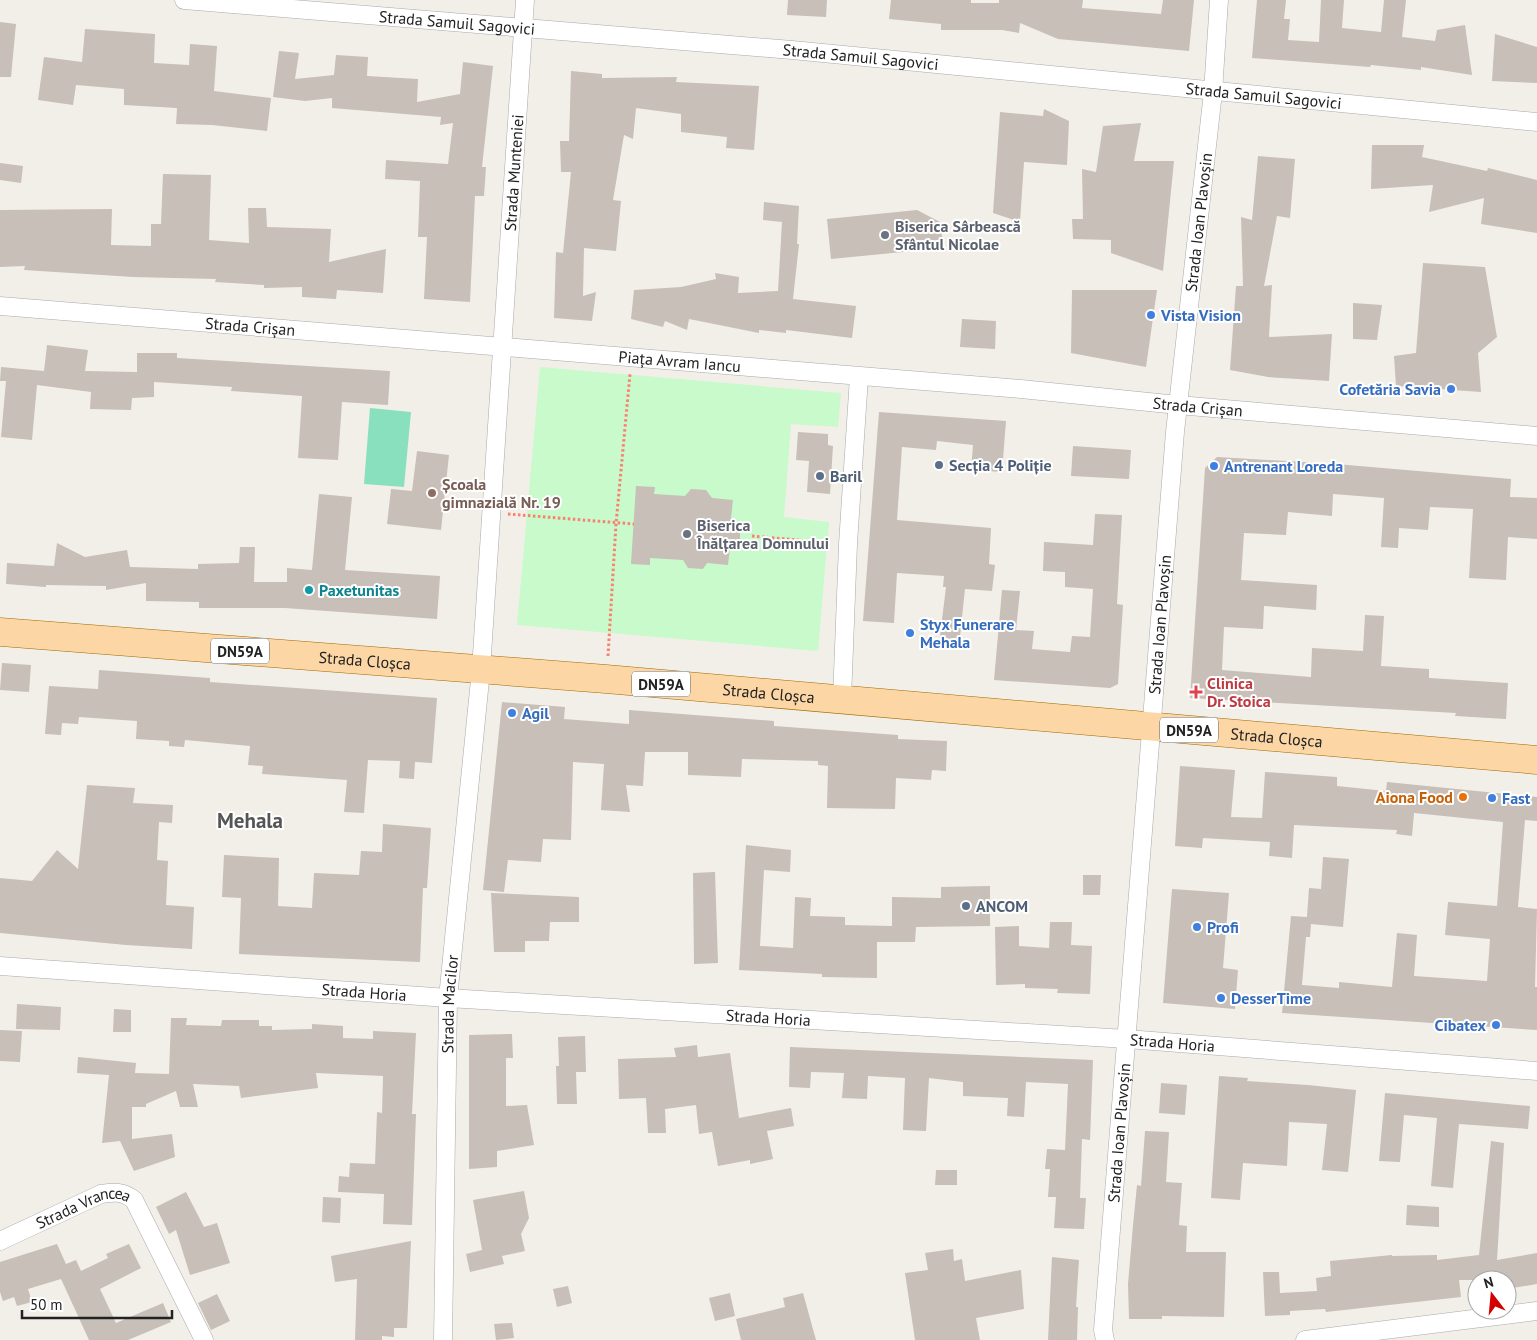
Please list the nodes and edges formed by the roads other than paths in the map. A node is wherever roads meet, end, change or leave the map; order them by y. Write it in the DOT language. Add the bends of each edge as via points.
graph roads {
  1 [pos="184,0"];
  2 [pos="525,0"];
  3 [pos="1219,0"];
  4 [pos="524,28"];
  5 [pos="1213,92"];
  6 [pos="1537,122"];
  7 [pos="0,306"];
  8 [pos="501,347"];
  9 [pos="860,377"];
  10 [pos="1178,405"];
  11 [pos="1537,436"];
  12 [pos="0,632"];
  13 [pos="481,670"];
  14 [pos="842,699"];
  15 [pos="1151,727"];
  16 [pos="1537,760"];
  17 [pos="0,966"];
  18 [pos="448,998"];
  19 [pos="1127,1039"];
  20 [pos="1537,1071"];
  21 [pos="0,1241"];
  22 [pos="1537,1311"];
  23 [pos="1392,1334"];
  24 [pos="204,1340"];
  25 [pos="443,1340"];
  26 [pos="1105,1340"];
  27 [pos="1305,1340"];
  1 -- 4 [label="street, Strada Samuil Sagovici"];
  2 -- 4 [label="street, Strada Munteniei"];
  3 -- 5 [label="street, Strada Ioan Plavoșin"];
  4 -- 5 [label="street, Strada Samuil Sagovici" via="792,50"];
  4 -- 8 [label="street, Strada Munteniei"];
  5 -- 6 [label="street, Strada Samuil Sagovici"];
  5 -- 10 [label="street, Strada Ioan Plavoșin"];
  7 -- 8 [label="street, Strada Crișan"];
  8 -- 9 [label="street, Piața Avram Iancu"];
  8 -- 13 [label="street"];
  9 -- 10 [label="street, Strada Crișan"];
  9 -- 14 [label="street" via="848,544"];
  10 -- 11 [label="street, Strada Crișan"];
  10 -- 15 [label="street, Strada Ioan Plavoșin"];
  12 -- 13 [label="main road, Strada Cloșca / DN59A"];
  13 -- 14 [label="main road, Strada Cloșca / DN59A"];
  13 -- 18 [label="street, Strada Macilor"];
  14 -- 15 [label="main road, Strada Cloșca / DN59A"];
  15 -- 16 [label="main road, Strada Cloșca / DN59A"];
  15 -- 19 [label="street, Strada Ioan Plavoșin"];
  17 -- 18 [label="street, Strada Horia"];
  18 -- 19 [label="street, Strada Horia"];
  18 -- 25 [label="street, Strada Macilor"];
  19 -- 20 [label="street, Strada Horia"];
  19 -- 26 [label="street, Strada Ioan Plavoșin" via="1103,1330"];
  21 -- 24 [label="street, Strada Vrancea" via="101,1194 125,1194 134,1200"];
  22 -- 23 [label="street"];
  23 -- 27 [label="street"];
}
